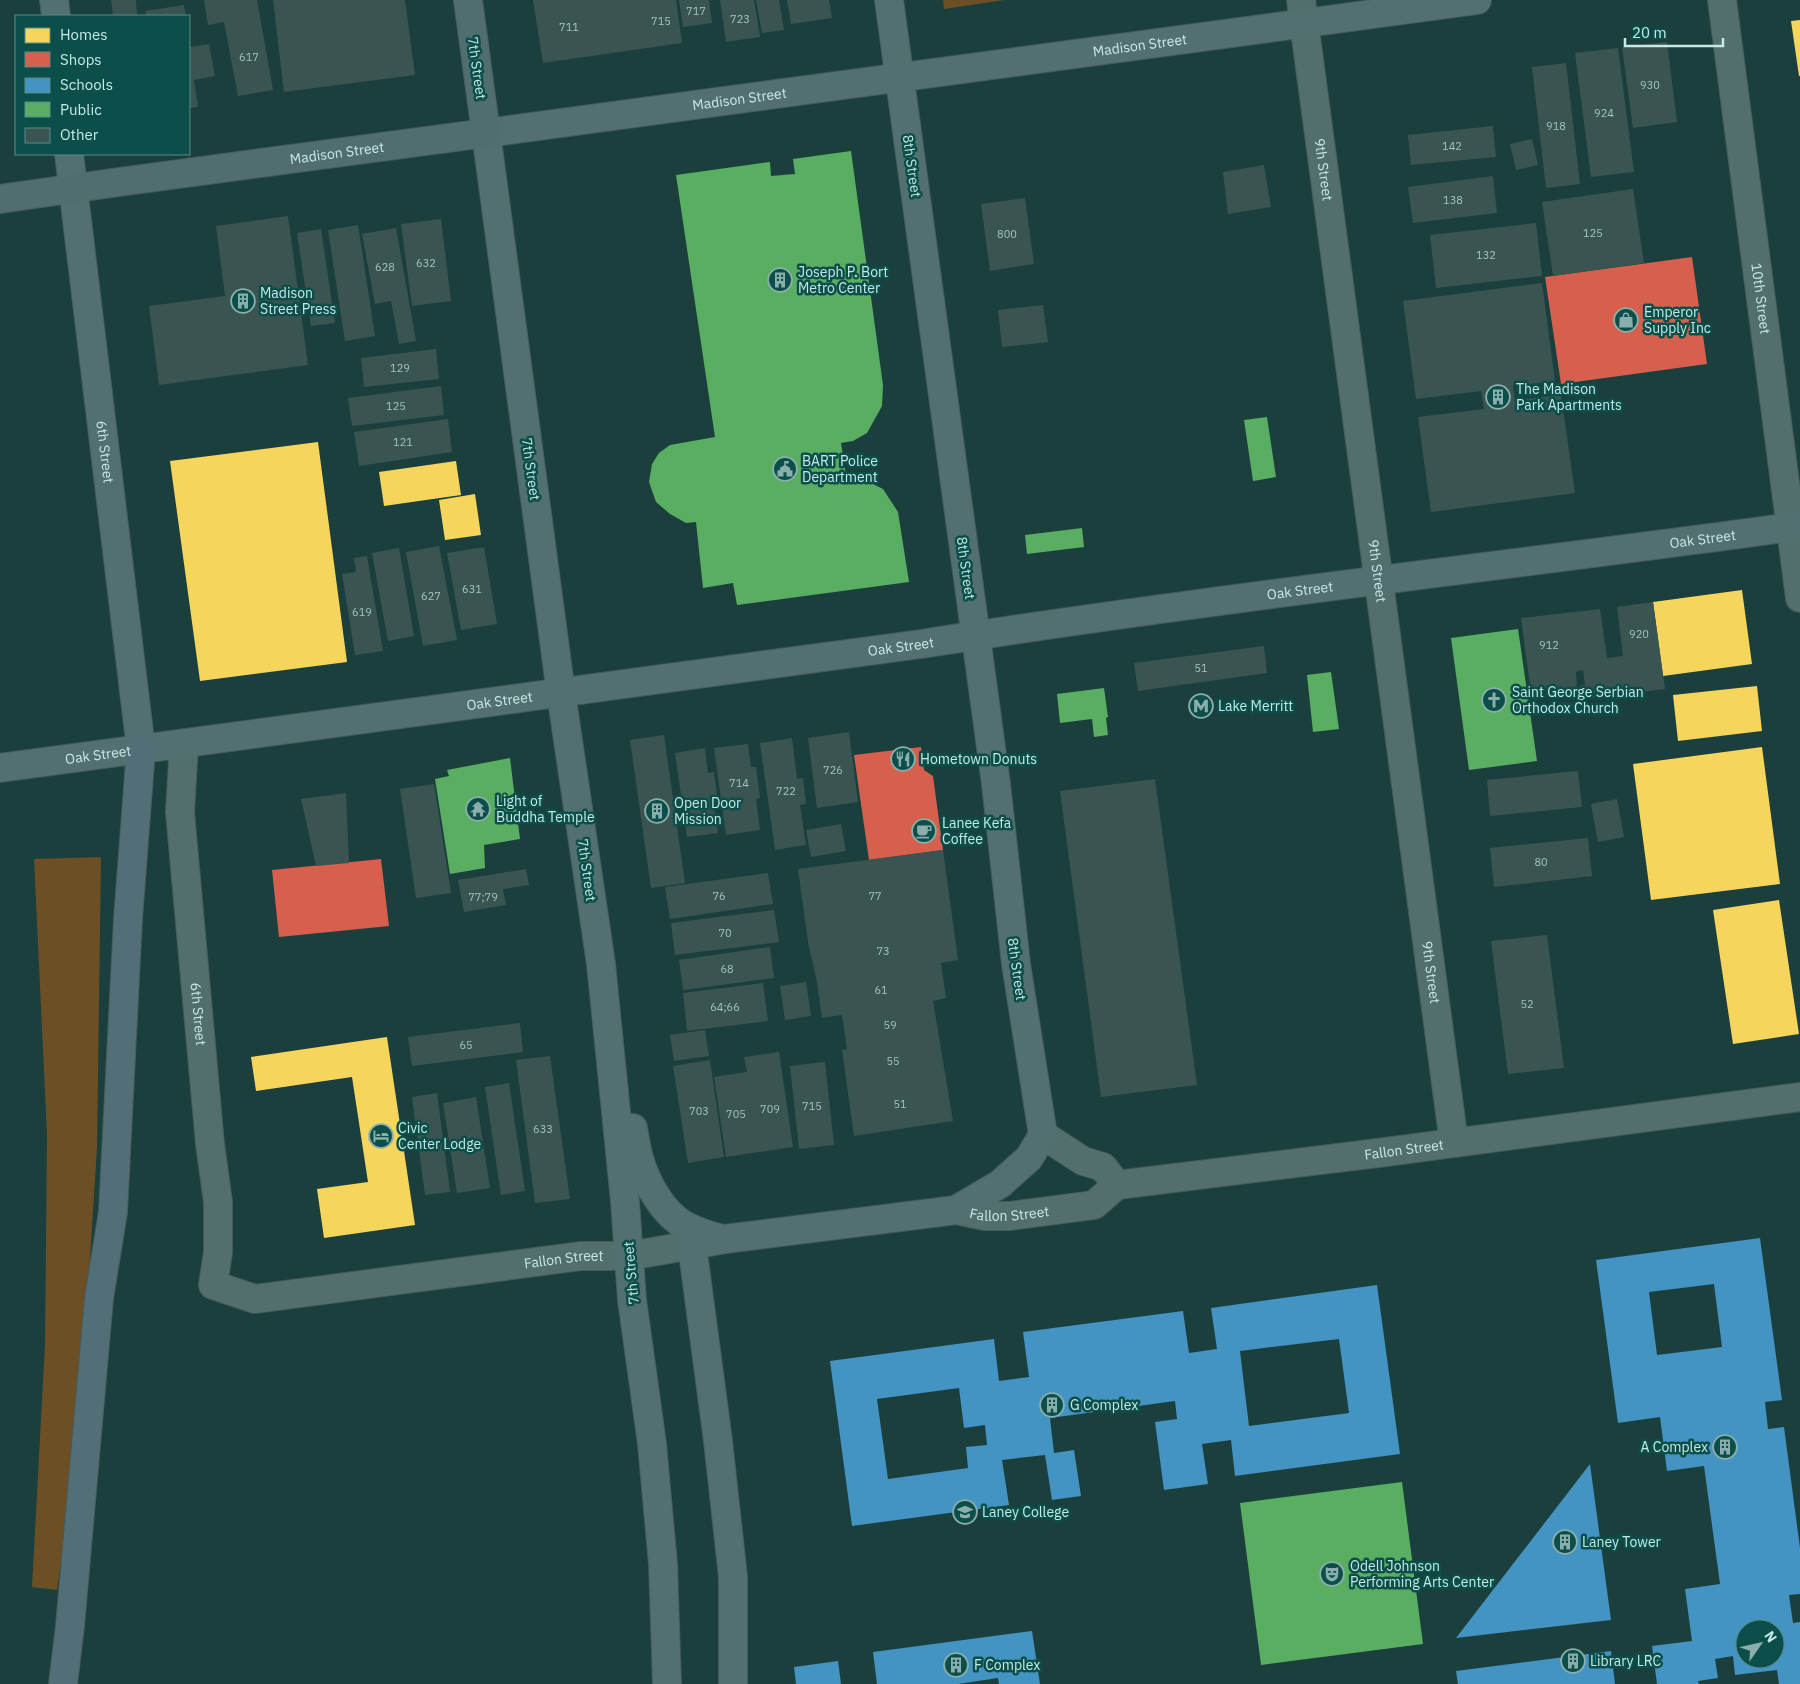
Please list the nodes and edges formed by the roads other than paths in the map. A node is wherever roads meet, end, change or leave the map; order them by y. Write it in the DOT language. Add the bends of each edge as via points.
graph roads {
  1 [pos="54,0"];
  2 [pos="468,0"];
  3 [pos="889,0"];
  4 [pos="1477,0"];
  5 [pos="1722,0"];
  6 [pos="1302,12"];
  7 [pos="56,15"];
  8 [pos="900,78"];
  9 [pos="486,133"];
  10 [pos="69,155"];
  11 [pos="72,188"];
  12 [pos="0,199"];
  13 [pos="1795,526"];
  14 [pos="1379,581"];
  15 [pos="1800,598"];
  16 [pos="975,636"];
  17 [pos="561,693"];
  18 [pos="184,744"];
  19 [pos="141,749"];
  20 [pos="0,768"];
  21 [pos="601,964"];
  22 [pos="1800,1097"];
  23 [pos="1043,1135"];
  24 [pos="1454,1143"];
  25 [pos="1117,1185"];
  26 [pos="956,1210"];
  27 [pos="725,1239"];
  28 [pos="692,1246"];
  29 [pos="629,1256"];
  30 [pos="213,1285"];
  31 [pos="62,1684"];
  32 [pos="667,1684"];
  33 [pos="733,1684"];
  1 -- 7 [label="main road"];
  2 -- 9 [label="main road, 7th Street"];
  3 -- 8 [label="main road, 8th Street"];
  4 -- 6 [label="main road, Madison Street"];
  5 -- 13 [label="street, 10th Street"];
  6 -- 8 [label="main road, Madison Street"];
  6 -- 14 [label="street, 9th Street"];
  8 -- 9 [label="main road, Madison Street"];
  8 -- 16 [label="main road, 8th Street"];
  9 -- 11 [label="main road, Madison Street"];
  9 -- 17 [label="main road, 7th Street"];
  10 -- 11 [label="main road, 6th Street"];
  11 -- 12 [label="main road, Madison Street"];
  11 -- 19 [label="main road, 6th Street"];
  13 -- 14 [label="main road, Oak Street"];
  13 -- 15 [label="street, 10th Street"];
  14 -- 16 [label="main road, Oak Street"];
  14 -- 24 [label="street, 9th Street"];
  16 -- 17 [label="main road, Oak Street"];
  16 -- 23 [label="main road, 8th Street" via="1016,964"];
  17 -- 18 [label="main road, Oak Street"];
  17 -- 21 [label="main road, 7th Street"];
  18 -- 19 [label="main road, Oak Street"];
  18 -- 30 [label="street, 6th Street" via="180,812 218,1202 218,1252"];
  19 -- 20 [label="main road, Oak Street"];
  19 -- 31 [label="highway" via="128,919 113,1212 99,1298"];
  21 -- 27 [label="main road" via="639,1159 648,1180 670,1214 685,1226"];
  21 -- 29 [label="main road, 7th Street"];
  22 -- 24 [label="street, Fallon Street"];
  23 -- 25 [label="street" via="1083,1161 1103,1167"];
  23 -- 26 [label="main road" via="1029,1158 1000,1184"];
  24 -- 25 [label="street, Fallon Street"];
  25 -- 26 [label="street, Fallon Street" via="1094,1205 1010,1216 985,1216"];
  26 -- 27 [label="main road, Fallon Street"];
  27 -- 28 [label="main road, Fallon Street"];
  28 -- 29 [label="street, Fallon Street"];
  28 -- 33 [label="main road" via="732,1577"];
  29 -- 30 [label="street, Fallon Street" via="581,1256 255,1299"];
  29 -- 32 [label="main road, 7th Street" via="663,1564"];
}
